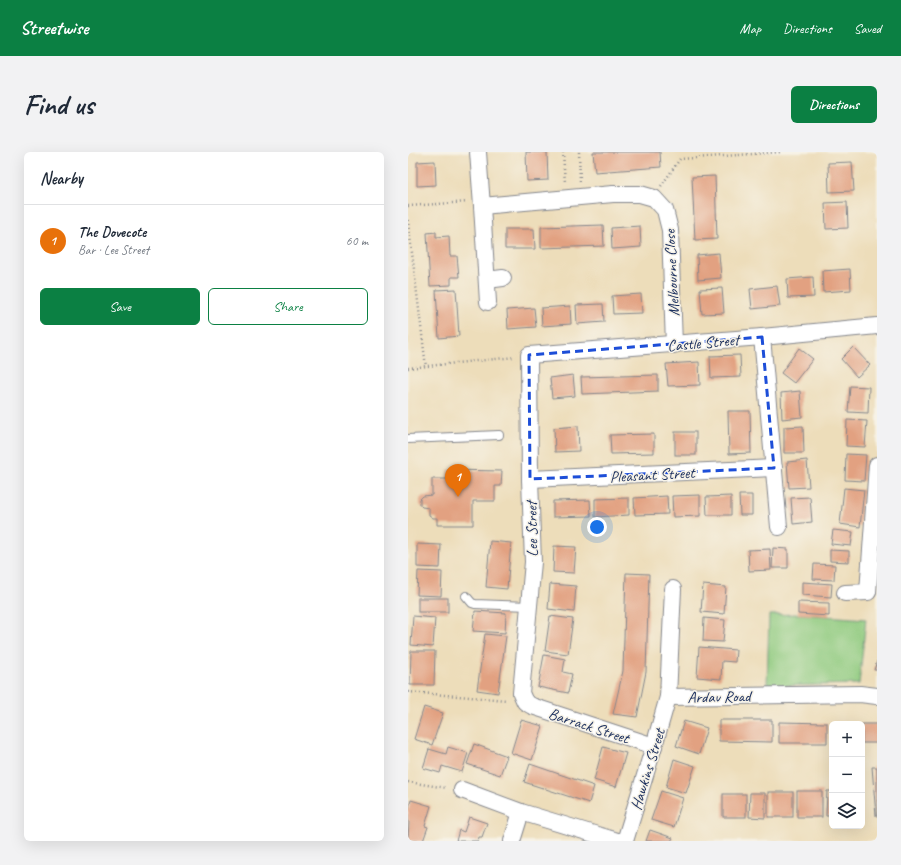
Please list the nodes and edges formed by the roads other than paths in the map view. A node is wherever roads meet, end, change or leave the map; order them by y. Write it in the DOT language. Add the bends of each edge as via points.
graph roads {
  1 [pos="478,152"];
  2 [pos="482,204"];
  3 [pos="503,278"];
  4 [pos="487,280"];
  5 [pos="488,302"];
  6 [pos="877,326"];
  7 [pos="762,338"];
  8 [pos="674,345"];
  9 [pos="529,355"];
  10 [pos="499,435"];
  11 [pos="408,438"];
  12 [pos="877,465"];
  13 [pos="774,468"];
  14 [pos="530,479"];
  15 [pos="779,527"];
  16 [pos="875,532"];
  17 [pos="673,589"];
  18 [pos="845,593"];
  19 [pos="466,596"];
  20 [pos="529,606"];
  21 [pos="877,696"];
  22 [pos="668,697"];
  23 [pos="525,702"];
  24 [pos="654,746"];
  25 [pos="462,790"];
  26 [pos="521,812"];
  27 [pos="512,841"];
  28 [pos="617,841"];
  29 [pos="625,841"];
  1 -- 2 [label="street"];
  2 -- 4 [label="street"];
  2 -- 8 [label="street, Melbourne Close" via="613,194 640,194 654,198 665,210 670,230"];
  3 -- 4 [label="street"];
  4 -- 5 [label="street"];
  6 -- 7 [label="street, Castle Street"];
  7 -- 8 [label="street, Castle Street"];
  7 -- 13 [label="street"];
  8 -- 9 [label="street, Castle Street"];
  9 -- 14 [label="street, Lee Street"];
  10 -- 11 [label="lane"];
  12 -- 16 [label="street"];
  13 -- 14 [label="street, Pleasant Street"];
  13 -- 15 [label="street"];
  14 -- 20 [label="street, Lee Street" via="532,562"];
  16 -- 18 [label="street" via="868,592"];
  17 -- 22 [label="street, Ardav Road"];
  19 -- 20 [label="lane" via="475,604"];
  20 -- 23 [label="street, Lee Street" via="521,693"];
  21 -- 22 [label="street, Ardav Road" via="860,694"];
  22 -- 24 [label="street, Hawkins Street"];
  23 -- 24 [label="street, Barrack Street"];
  24 -- 29 [label="street, Hawkins Street"];
  25 -- 26 [label="street"];
  26 -- 27 [label="street"];
  26 -- 28 [label="street"];
}
